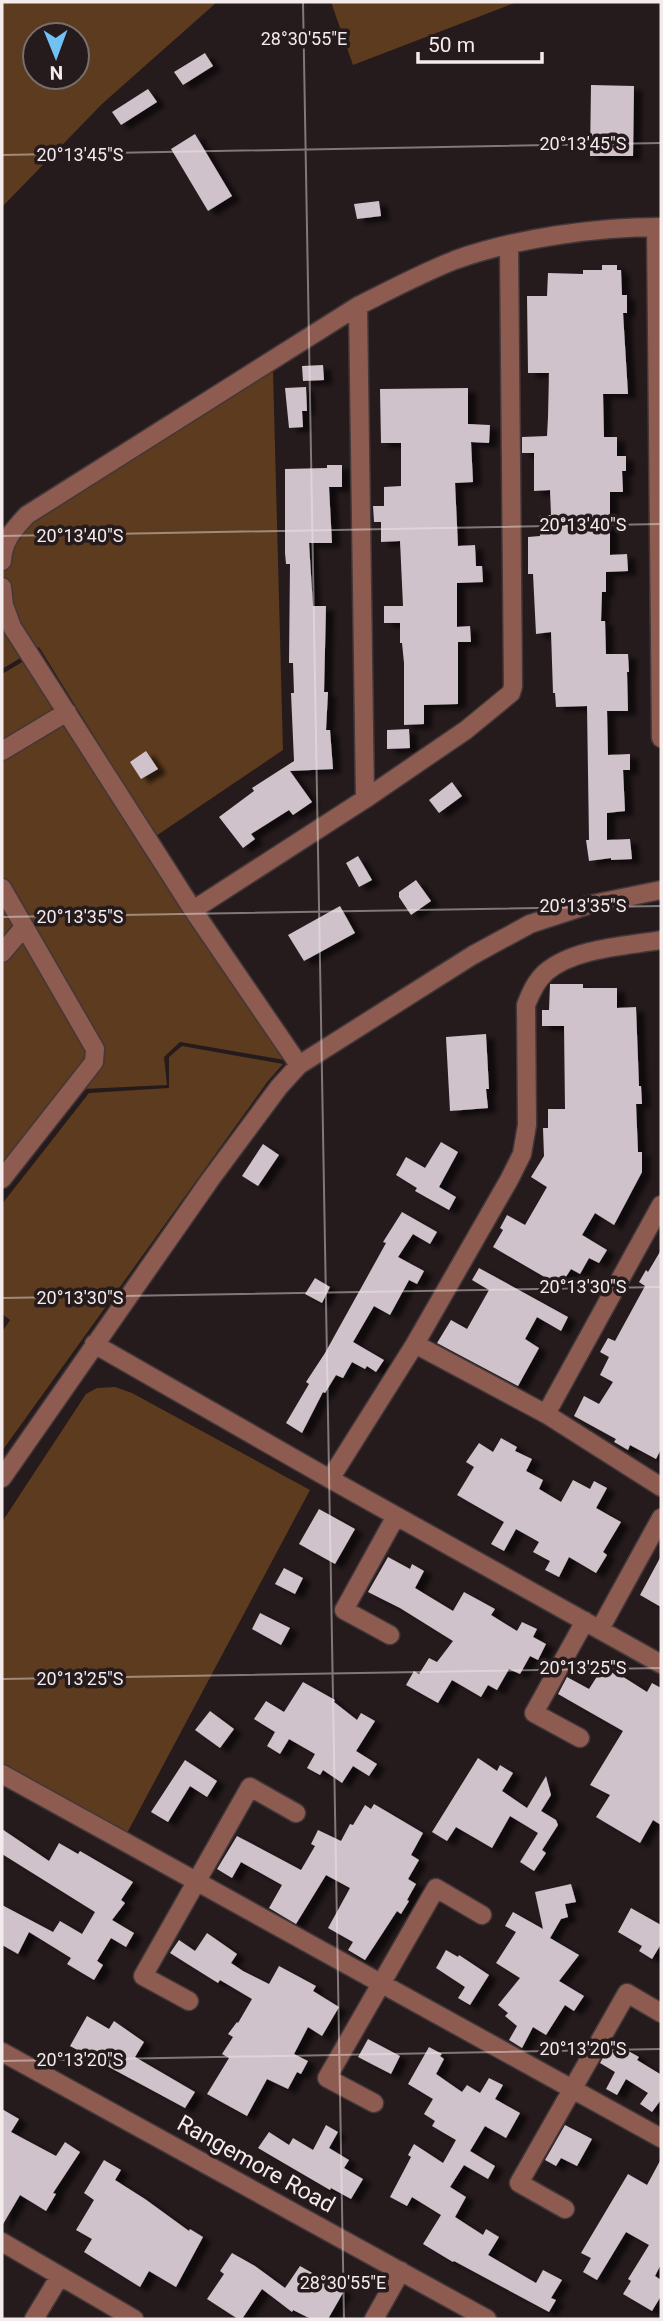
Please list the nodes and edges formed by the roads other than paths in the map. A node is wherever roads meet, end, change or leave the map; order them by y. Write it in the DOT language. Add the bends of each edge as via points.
graph roads {
  1 [pos="659,227"];
  2 [pos="509,246"];
  3 [pos="358,306"];
  4 [pos="2,561"];
  5 [pos="2,587"];
  6 [pos="67,712"];
  7 [pos="661,738"];
  8 [pos="2,751"];
  9 [pos="365,799"];
  10 [pos="2,888"];
  11 [pos="661,890"];
  12 [pos="192,910"];
  13 [pos="24,927"];
  14 [pos="661,940"];
  15 [pos="2,953"];
  16 [pos="299,1065"];
  17 [pos="2,1180"];
  18 [pos="661,1205"];
  19 [pos="94,1344"];
  20 [pos="415,1344"];
  21 [pos="546,1414"];
  22 [pos="2,1478"];
  23 [pos="330,1479"];
  24 [pos="661,1487"];
  25 [pos="396,1516"];
  26 [pos="661,1518"];
  27 [pos="592,1625"];
  28 [pos="390,1635"];
  29 [pos="661,1664"];
  30 [pos="580,1738"];
  31 [pos="2,1774"];
  32 [pos="296,1813"];
  33 [pos="196,1881"];
  34 [pos="482,1915"];
  35 [pos="380,1983"];
  36 [pos="189,2001"];
  37 [pos="661,2013"];
  38 [pos="5,2061"];
  39 [pos="572,2088"];
  40 [pos="374,2104"];
  41 [pos="661,2138"];
  42 [pos="565,2209"];
  43 [pos="2,2242"];
  44 [pos="401,2271"];
  45 [pos="60,2276"];
  46 [pos="34,2319"];
  47 [pos="134,2319"];
  48 [pos="374,2319"];
  49 [pos="487,2319"];
  1 -- 2 [label="street" via="605,229"];
  1 -- 7 [label="street"];
  2 -- 3 [label="street" via="457,260"];
  2 -- 9 [label="street" via="513,686 511,693 466,730"];
  3 -- 4 [label="street" via="27,515 9,535"];
  3 -- 9 [label="street"];
  5 -- 6 [label="street" via="12,626"];
  6 -- 8 [label="street"];
  6 -- 12 [label="street"];
  9 -- 12 [label="street"];
  10 -- 13 [label="street"];
  11 -- 16 [label="street" via="588,905 530,924"];
  12 -- 16 [label="street"];
  13 -- 15 [label="street"];
  13 -- 17 [label="street" via="95,1049 94,1062"];
  14 -- 20 [label="street" via="593,951 559,963 533,987 526,1004 527,1125 522,1154"];
  16 -- 19 [label="street" via="210,1180"];
  18 -- 21 [label="street"];
  19 -- 22 [label="street"];
  19 -- 23 [label="street"];
  20 -- 21 [label="street"];
  20 -- 23 [label="street"];
  21 -- 24 [label="street"];
  23 -- 25 [label="street"];
  25 -- 27 [label="street"];
  25 -- 28 [label="street" via="344,1609"];
  26 -- 27 [label="street"];
  27 -- 29 [label="street"];
  27 -- 30 [label="street" via="534,1713"];
  31 -- 33 [label="street"];
  32 -- 33 [label="street" via="250,1787"];
  33 -- 35 [label="street"];
  33 -- 36 [label="street" via="143,1976"];
  34 -- 35 [label="street" via="436,1888"];
  35 -- 39 [label="street"];
  35 -- 40 [label="street" via="327,2078"];
  37 -- 39 [label="street" via="627,1993"];
  38 -- 44 [label="street, Rangemore Road"];
  39 -- 41 [label="street"];
  39 -- 42 [label="street" via="519,2183"];
  43 -- 45 [label="street"];
  44 -- 48 [label="street"];
  44 -- 49 [label="street, Rangemore Road"];
  45 -- 46 [label="street"];
  45 -- 47 [label="street"];
}
